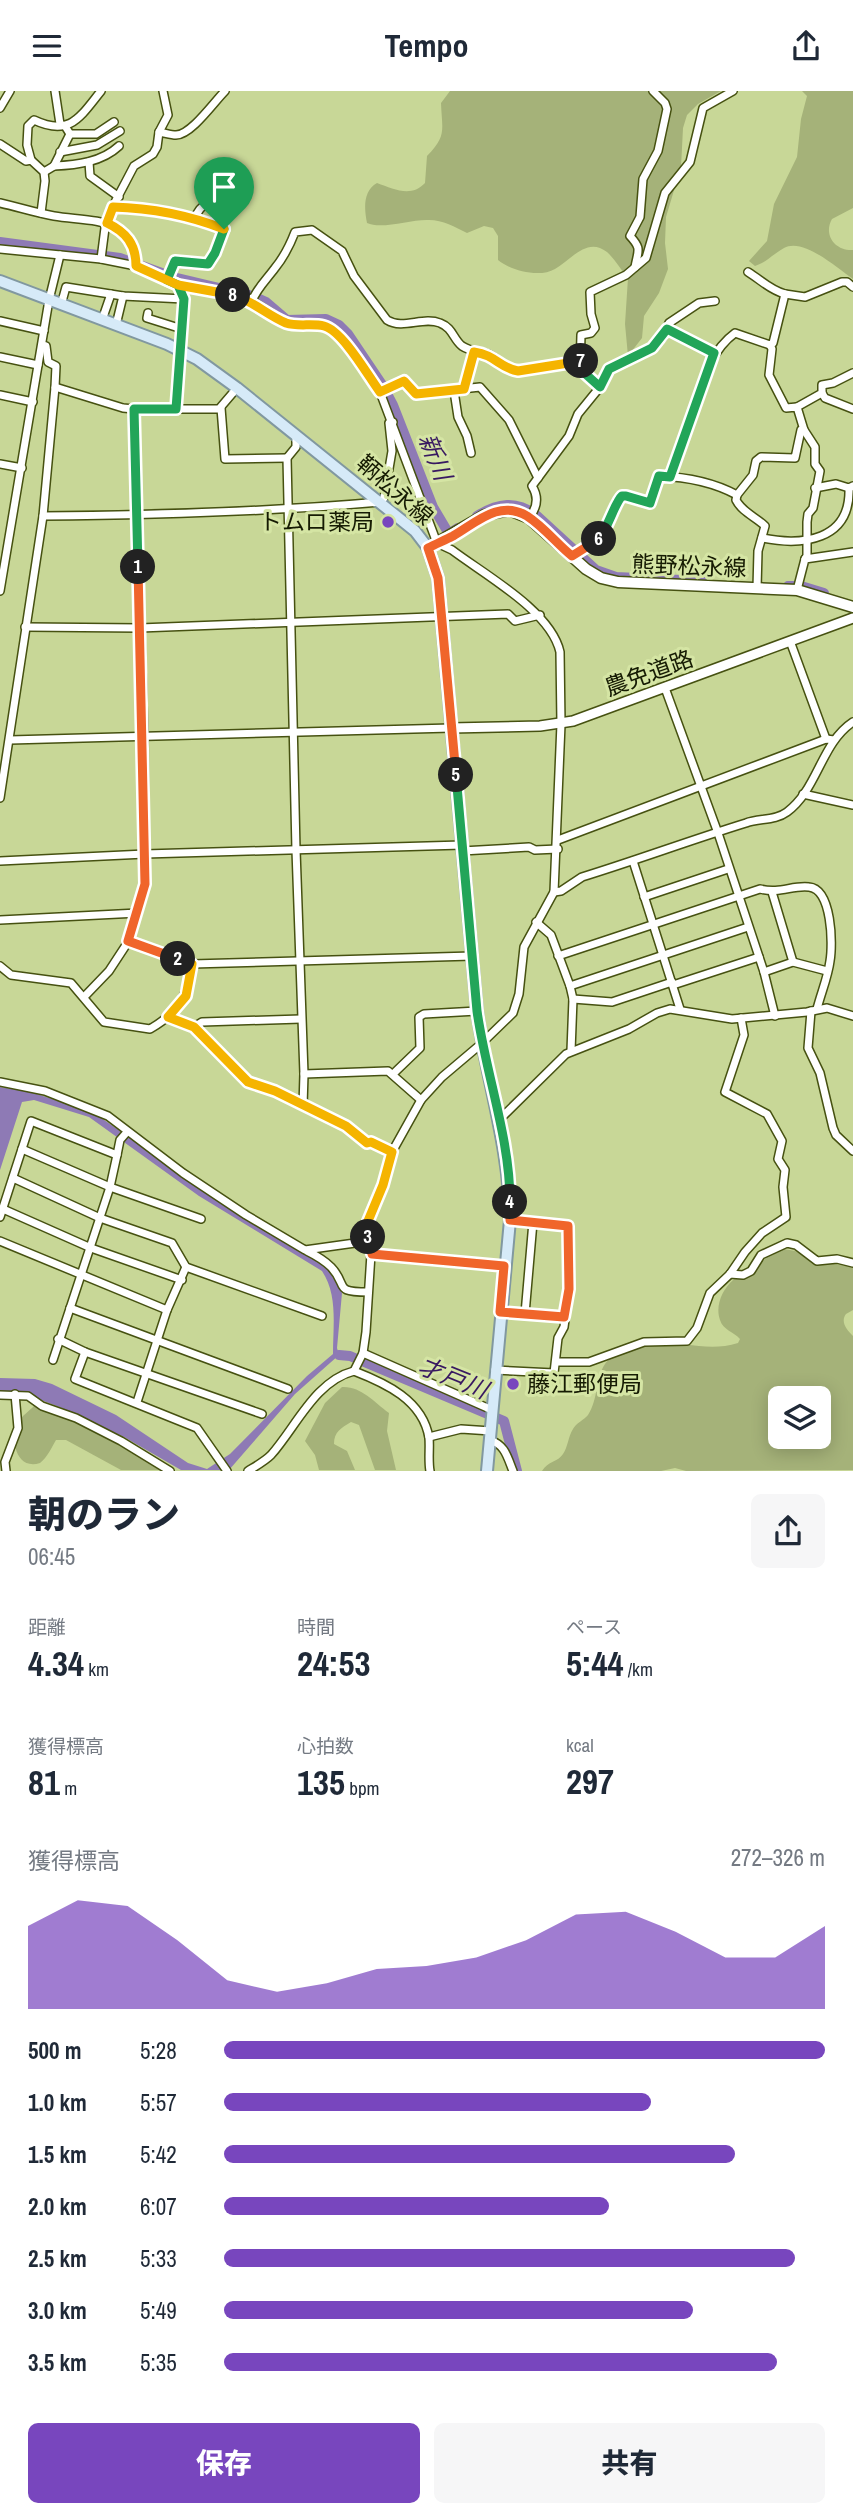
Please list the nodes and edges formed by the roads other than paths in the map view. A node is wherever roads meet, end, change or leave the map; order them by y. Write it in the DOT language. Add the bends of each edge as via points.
graph roads {
  1 [pos="10,91"];
  2 [pos="55,91"];
  3 [pos="101,91"];
  4 [pos="163,91"];
  5 [pos="225,91"];
  6 [pos="653,91"];
  7 [pos="733,91"];
  8 [pos="0,108"];
  9 [pos="114,122"];
  10 [pos="65,126"];
  11 [pos="120,131"];
  12 [pos="159,132"];
  13 [pos="70,134"];
  14 [pos="0,144"];
  15 [pos="119,146"];
  16 [pos="60,152"];
  17 [pos="31,160"];
  18 [pos="89,162"];
  19 [pos="54,166"];
  20 [pos="44,172"];
  21 [pos="228,182"];
  22 [pos="119,197"];
  23 [pos="0,203"];
  24 [pos="113,207"];
  25 [pos="41,213"];
  26 [pos="194,218"];
  27 [pos="107,223"];
  28 [pos="0,249"];
  29 [pos="60,255"];
  30 [pos="101,255"];
  31 [pos="136,266"];
  32 [pos="635,268"];
  33 [pos="748,272"];
  34 [pos="167,280"];
  35 [pos="0,281"];
  36 [pos="178,285"];
  37 [pos="853,287"];
  38 [pos="111,294"];
  39 [pos="785,294"];
  40 [pos="123,296"];
  41 [pos="184,299"];
  42 [pos="49,300"];
  43 [pos="252,301"];
  44 [pos="715,301"];
  45 [pos="61,305"];
  46 [pos="148,313"];
  47 [pos="102,320"];
  48 [pos="0,321"];
  49 [pos="116,325"];
  50 [pos="182,329"];
  51 [pos="667,329"];
  52 [pos="44,331"];
  53 [pos="42,345"];
  54 [pos="770,345"];
  55 [pos="180,351"];
  56 [pos="474,352"];
  57 [pos="714,353"];
  58 [pos="0,357"];
  59 [pos="581,361"];
  60 [pos="38,365"];
  61 [pos="853,373"];
  62 [pos="55,387"];
  63 [pos="600,387"];
  64 [pos="237,388"];
  65 [pos="464,389"];
  66 [pos="454,391"];
  67 [pos="380,392"];
  68 [pos="822,393"];
  69 [pos="0,395"];
  70 [pos="33,402"];
  71 [pos="797,407"];
  72 [pos="221,408"];
  73 [pos="134,409"];
  74 [pos="176,409"];
  75 [pos="853,409"];
  76 [pos="393,422"];
  77 [pos="804,430"];
  78 [pos="296,436"];
  79 [pos="471,453"];
  80 [pos="287,458"];
  81 [pos="0,464"];
  82 [pos="22,468"];
  83 [pos="670,477"];
  84 [pos="538,478"];
  85 [pos="851,487"];
  86 [pos="815,488"];
  87 [pos="737,495"];
  88 [pos="380,502"];
  89 [pos="288,510"];
  90 [pos="532,514"];
  91 [pos="137,515"];
  92 [pos="43,516"];
  93 [pos="762,538"];
  94 [pos="807,541"];
  95 [pos="433,546"];
  96 [pos="853,552"];
  97 [pos="572,556"];
  98 [pos="805,559"];
  99 [pos="757,583"];
  100 [pos="798,586"];
  101 [pos="0,591"];
  102 [pos="853,607"];
  103 [pos="540,615"];
  104 [pos="441,616"];
  105 [pos="853,618"];
  106 [pos="291,623"];
  107 [pos="25,627"];
  108 [pos="140,628"];
  109 [pos="790,641"];
  110 [pos="665,688"];
  111 [pos="853,722"];
  112 [pos="561,724"];
  113 [pos="451,728"];
  114 [pos="294,734"];
  115 [pos="144,738"];
  116 [pos="10,740"];
  117 [pos="830,740"];
  118 [pos="701,787"];
  119 [pos="803,794"];
  120 [pos="0,798"];
  121 [pos="853,805"];
  122 [pos="718,833"];
  123 [pos="558,840"];
  124 [pos="462,848"];
  125 [pos="558,849"];
  126 [pos="296,850"];
  127 [pos="145,854"];
  128 [pos="0,861"];
  129 [pos="633,861"];
  130 [pos="728,869"];
  131 [pos="554,892"];
  132 [pos="772,892"];
  133 [pos="644,897"];
  134 [pos="738,897"];
  135 [pos="138,913"];
  136 [pos="0,921"];
  137 [pos="536,922"];
  138 [pos="653,924"];
  139 [pos="748,926"];
  140 [pos="128,941"];
  141 [pos="663,955"];
  142 [pos="472,956"];
  143 [pos="558,956"];
  144 [pos="759,957"];
  145 [pos="299,961"];
  146 [pos="793,962"];
  147 [pos="192,964"];
  148 [pos="0,966"];
  149 [pos="827,971"];
  150 [pos="764,972"];
  151 [pos="672,983"];
  152 [pos="570,986"];
  153 [pos="84,997"];
  154 [pos="573,999"];
  155 [pos="680,1009"];
  156 [pos="814,1010"];
  157 [pos="477,1011"];
  158 [pos="775,1016"];
  159 [pos="853,1016"];
  160 [pos="168,1017"];
  161 [pos="741,1019"];
  162 [pos="301,1020"];
  163 [pos="194,1027"];
  164 [pos="481,1044"];
  165 [pos="571,1051"];
  166 [pos="304,1074"];
  167 [pos="393,1074"];
  168 [pos="0,1082"];
  169 [pos="421,1100"];
  170 [pos="303,1105"];
  171 [pos="499,1120"];
  172 [pos="124,1136"];
  173 [pos="22,1149"];
  174 [pos="853,1151"];
  175 [pos="392,1152"];
  176 [pos="117,1155"];
  177 [pos="13,1178"];
  178 [pos="110,1187"];
  179 [pos="3,1209"];
  180 [pos="0,1217"];
  181 [pos="100,1218"];
  182 [pos="201,1219"];
  183 [pos="510,1220"];
  184 [pos="533,1222"];
  185 [pos="366,1234"];
  186 [pos="0,1241"];
  187 [pos="91,1248"];
  188 [pos="305,1250"];
  189 [pos="372,1254"];
  190 [pos="853,1263"];
  191 [pos="504,1266"];
  192 [pos="186,1267"];
  193 [pos="730,1274"];
  194 [pos="82,1276"];
  195 [pos="182,1280"];
  196 [pos="368,1292"];
  197 [pos="70,1308"];
  198 [pos="167,1310"];
  199 [pos="500,1312"];
  200 [pos="525,1314"];
  201 [pos="322,1316"];
  202 [pos="564,1317"];
  203 [pos="58,1339"];
  204 [pos="156,1342"];
  205 [pos="85,1352"];
  206 [pos="53,1360"];
  207 [pos="359,1361"];
  208 [pos="557,1362"];
  209 [pos="495,1370"];
  210 [pos="145,1373"];
  211 [pos="288,1389"];
  212 [pos="15,1394"];
  213 [pos="0,1395"];
  214 [pos="137,1402"];
  215 [pos="262,1414"];
  216 [pos="491,1422"];
  217 [pos="429,1437"];
  218 [pos="6,1471"];
  219 [pos="170,1471"];
  220 [pos="227,1471"];
  221 [pos="248,1471"];
  222 [pos="430,1471"];
  223 [pos="487,1471"];
  224 [pos="513,1471"];
  1 -- 8 [label="street"];
  2 -- 10 [label="street" via="60,124"];
  3 -- 10 [label="street" via="79,120"];
  4 -- 12 [label="street" via="168,115"];
  5 -- 12 [label="street" via="184,134"];
  6 -- 32 [label="street" via="667,109 658,151 643,179 640,216 630,236 638,247"];
  7 -- 32 [label="street" via="703,108 690,162 665,193 651,246"];
  9 -- 13 [label="street" via="96,134"];
  10 -- 13 [label="street"];
  10 -- 17 [label="street" via="34,120 28,126"];
  11 -- 16 [label="street" via="97,145"];
  12 -- 22 [label="street" via="153,154 134,166"];
  13 -- 16 [label="street"];
  14 -- 17 [label="street" via="26,162"];
  15 -- 18 [label="street"];
  16 -- 19 [label="street"];
  17 -- 20 [label="street"];
  18 -- 19 [label="street"];
  18 -- 22 [label="street" via="90,176"];
  19 -- 20 [label="street"];
  20 -- 25 [label="street"];
  21 -- 26 [label="street"];
  22 -- 24 [label="street"];
  23 -- 25 [label="street"];
  24 -- 26 [label="street"];
  24 -- 27 [label="street"];
  25 -- 27 [label="street"];
  26 -- 34 [label="street" via="224,229 215,253 208,264 175,261"];
  27 -- 30 [label="street"];
  27 -- 31 [label="street" via="129,238"];
  28 -- 29 [label="street"];
  29 -- 30 [label="street"];
  29 -- 42 [label="street"];
  30 -- 31 [label="street"];
  31 -- 34 [label="street"];
  32 -- 59 [label="street" via="590,292 595,328 581,335"];
  33 -- 39 [label="street" via="770,290"];
  34 -- 36 [label="street"];
  35 -- 42 [label="main road, 鞆松永線"];
  36 -- 41 [label="street"];
  36 -- 43 [label="street"];
  37 -- 39 [label="street" via="842,282 805,297"];
  38 -- 40 [label="street"];
  38 -- 45 [label="street" via="66,288"];
  38 -- 47 [label="street"];
  39 -- 54 [label="street"];
  40 -- 41 [label="street"];
  40 -- 49 [label="street"];
  41 -- 50 [label="street"];
  42 -- 45 [label="main road, 鞆松永線"];
  42 -- 52 [label="street"];
  43 -- 56 [label="street" via="295,232 312,230 342,251 354,276 387,320 395,325 427,320 439,323"];
  43 -- 67 [label="street" via="289,324 327,327 339,335"];
  44 -- 51 [label="street" via="699,303"];
  45 -- 47 [label="main road, 鞆松永線"];
  46 -- 50 [label="street" via="147,318"];
  47 -- 49 [label="main road, 鞆松永線"];
  48 -- 52 [label="street"];
  49 -- 55 [label="main road, 鞆松永線"];
  50 -- 55 [label="street"];
  51 -- 57 [label="street"];
  51 -- 63 [label="street" via="652,348 609,369"];
  52 -- 53 [label="street"];
  53 -- 60 [label="street"];
  53 -- 62 [label="street" via="48,362 56,366"];
  54 -- 57 [label="street" via="735,333"];
  54 -- 71 [label="street" via="769,375 786,408"];
  55 -- 64 [label="main road, 鞆松永線"];
  55 -- 74 [label="street"];
  56 -- 59 [label="street" via="489,354 518,371"];
  56 -- 65 [label="street"];
  57 -- 83 [label="street"];
  58 -- 60 [label="street"];
  59 -- 63 [label="street" via="580,369"];
  60 -- 70 [label="street"];
  61 -- 68 [label="street" via="822,386"];
  62 -- 73 [label="street"];
  62 -- 92 [label="street"];
  63 -- 84 [label="street"];
  64 -- 72 [label="street"];
  64 -- 78 [label="main road, 鞆松永線"];
  65 -- 66 [label="street"];
  65 -- 84 [label="street" via="480,387 500,409"];
  66 -- 67 [label="street" via="416,394 404,381"];
  66 -- 79 [label="street"];
  67 -- 76 [label="street"];
  68 -- 71 [label="street"];
  68 -- 75 [label="street"];
  69 -- 70 [label="street"];
  70 -- 82 [label="street"];
  71 -- 77 [label="street"];
  72 -- 74 [label="street"];
  72 -- 80 [label="street" via="225,459"];
  73 -- 74 [label="street"];
  73 -- 91 [label="street"];
  76 -- 88 [label="street" via="389,423 392,451"];
  76 -- 95 [label="street"];
  77 -- 86 [label="street" via="815,447 820,471"];
  77 -- 87 [label="street" via="795,458 761,457"];
  78 -- 80 [label="street" via="296,447"];
  78 -- 88 [label="main road, 鞆松永線"];
  80 -- 89 [label="street"];
  81 -- 82 [label="street"];
  82 -- 101 [label="street"];
  83 -- 87 [label="street" via="722,486"];
  83 -- 97 [label="street" via="659,476 650,503 622,496 617,500 601,538"];
  84 -- 90 [label="street" via="532,487 537,494"];
  85 -- 86 [label="street"];
  85 -- 94 [label="street" via="846,511 835,527"];
  86 -- 94 [label="street"];
  87 -- 93 [label="street" via="740,508 765,526"];
  88 -- 89 [label="street"];
  88 -- 95 [label="main road, 鞆松永線"];
  89 -- 91 [label="street"];
  89 -- 106 [label="street"];
  90 -- 95 [label="main road" via="496,511"];
  90 -- 97 [label="main road, 熊野松永線"];
  91 -- 92 [label="street"];
  91 -- 108 [label="street"];
  92 -- 107 [label="street"];
  93 -- 94 [label="street"];
  93 -- 99 [label="street"];
  94 -- 98 [label="street"];
  95 -- 103 [label="street" via="452,550"];
  95 -- 104 [label="main road, 鞆松永線"];
  96 -- 98 [label="street"];
  97 -- 99 [label="main road, 熊野松永線" via="601,578 618,582"];
  98 -- 100 [label="street"];
  99 -- 100 [label="main road, 熊野松永線"];
  100 -- 102 [label="main road, 熊野松永線"];
  103 -- 104 [label="street" via="515,621 508,614"];
  103 -- 112 [label="street" via="560,652"];
  104 -- 106 [label="street"];
  104 -- 113 [label="main road, 鞆松永線"];
  105 -- 109 [label="street, 農免道路"];
  106 -- 108 [label="street"];
  106 -- 114 [label="street"];
  107 -- 108 [label="street"];
  107 -- 116 [label="street"];
  108 -- 115 [label="street"];
  109 -- 110 [label="street, 農免道路"];
  109 -- 117 [label="street"];
  110 -- 112 [label="street, 農免道路"];
  110 -- 118 [label="street"];
  111 -- 117 [label="street"];
  112 -- 113 [label="street, 農免道路"];
  112 -- 123 [label="street"];
  113 -- 114 [label="street"];
  113 -- 124 [label="main road, 鞆松永線"];
  114 -- 115 [label="street"];
  114 -- 126 [label="street"];
  115 -- 116 [label="street"];
  115 -- 127 [label="street"];
  116 -- 120 [label="street"];
  117 -- 118 [label="street"];
  117 -- 119 [label="street"];
  118 -- 122 [label="street"];
  118 -- 123 [label="street"];
  119 -- 121 [label="street"];
  119 -- 122 [label="street" via="780,817"];
  122 -- 129 [label="street"];
  122 -- 130 [label="street"];
  123 -- 125 [label="street"];
  124 -- 125 [label="street"];
  124 -- 126 [label="street"];
  124 -- 142 [label="main road, 鞆松永線"];
  125 -- 131 [label="street"];
  126 -- 127 [label="street"];
  126 -- 145 [label="street"];
  127 -- 128 [label="street"];
  127 -- 135 [label="street" via="145,884"];
  129 -- 131 [label="street" via="582,877"];
  129 -- 133 [label="street"];
  130 -- 133 [label="street"];
  130 -- 134 [label="street"];
  131 -- 137 [label="street"];
  132 -- 134 [label="street" via="760,889"];
  132 -- 146 [label="street"];
  132 -- 149 [label="street" via="808,887 820,893 828,909"];
  133 -- 138 [label="street"];
  134 -- 138 [label="street"];
  134 -- 139 [label="street"];
  135 -- 136 [label="street"];
  135 -- 140 [label="street"];
  137 -- 143 [label="street" via="551,935"];
  137 -- 164 [label="street" via="523,947 513,1013"];
  138 -- 141 [label="street"];
  138 -- 143 [label="street"];
  139 -- 141 [label="street"];
  139 -- 144 [label="street"];
  140 -- 147 [label="street"];
  140 -- 153 [label="street" via="109,971"];
  141 -- 151 [label="street"];
  141 -- 152 [label="street"];
  142 -- 145 [label="street"];
  142 -- 157 [label="main road, 鞆松永線"];
  143 -- 152 [label="street"];
  144 -- 150 [label="street"];
  144 -- 151 [label="street"];
  145 -- 147 [label="street"];
  145 -- 162 [label="street"];
  146 -- 149 [label="street"];
  146 -- 150 [label="street"];
  147 -- 160 [label="street" via="186,996"];
  148 -- 153 [label="street" via="11,975 71,983"];
  149 -- 156 [label="street"];
  150 -- 158 [label="street"];
  151 -- 154 [label="street" via="612,1002"];
  151 -- 155 [label="street"];
  152 -- 154 [label="street"];
  153 -- 160 [label="street" via="109,1024 150,1029"];
  154 -- 165 [label="street"];
  155 -- 161 [label="street"];
  155 -- 165 [label="street" via="657,1013"];
  156 -- 158 [label="street"];
  156 -- 159 [label="street" via="827,1008"];
  156 -- 174 [label="street" via="808,1048 820,1073 836,1135"];
  157 -- 164 [label="main road, 鞆松永線"];
  157 -- 167 [label="street" via="419,1017 420,1048"];
  158 -- 161 [label="street"];
  160 -- 163 [label="street"];
  161 -- 193 [label="street" via="744,1035 725,1092 766,1114 773,1123 782,1141 778,1160 785,1170 787,1212 762,1233"];
  162 -- 163 [label="street" via="202,1022"];
  162 -- 166 [label="street"];
  163 -- 170 [label="street" via="248,1082"];
  164 -- 169 [label="street"];
  164 -- 171 [label="main road, 鞆松永線"];
  165 -- 171 [label="street"];
  166 -- 167 [label="street"];
  166 -- 170 [label="street"];
  167 -- 169 [label="street"];
  168 -- 172 [label="street" via="45,1091 107,1116"];
  169 -- 175 [label="street"];
  170 -- 175 [label="street" via="346,1126 367,1143"];
  171 -- 183 [label="main road, 鞆松永線"];
  172 -- 176 [label="street"];
  172 -- 188 [label="street"];
  173 -- 176 [label="street" via="31,1121"];
  173 -- 177 [label="street"];
  173 -- 178 [label="street"];
  175 -- 185 [label="street"];
  176 -- 178 [label="street"];
  177 -- 179 [label="street"];
  177 -- 181 [label="street"];
  178 -- 181 [label="street"];
  178 -- 182 [label="street"];
  179 -- 180 [label="street"];
  179 -- 187 [label="street"];
  181 -- 187 [label="street"];
  181 -- 192 [label="street" via="172,1243"];
  183 -- 184 [label="street"];
  183 -- 191 [label="main road, 鞆松永線"];
  184 -- 200 [label="street"];
  184 -- 202 [label="street" via="568,1226 569,1289"];
  185 -- 188 [label="street" via="355,1243"];
  185 -- 189 [label="street"];
  186 -- 194 [label="street"];
  187 -- 194 [label="street"];
  187 -- 195 [label="street"];
  188 -- 196 [label="street" via="332,1268 344,1289"];
  189 -- 191 [label="street"];
  189 -- 196 [label="street"];
  190 -- 193 [label="street" via="817,1261 787,1243 761,1255 751,1271"];
  191 -- 199 [label="main road, 鞆松永線"];
  192 -- 195 [label="street"];
  192 -- 201 [label="street"];
  193 -- 208 [label="street" via="710,1293 687,1341 644,1342 589,1362"];
  194 -- 197 [label="street"];
  194 -- 198 [label="street"];
  195 -- 198 [label="street"];
  196 -- 207 [label="street"];
  197 -- 203 [label="street"];
  197 -- 204 [label="street"];
  198 -- 204 [label="street"];
  199 -- 200 [label="street"];
  199 -- 209 [label="main road, 鞆松永線"];
  200 -- 202 [label="street"];
  202 -- 208 [label="street"];
  203 -- 205 [label="street"];
  203 -- 206 [label="street"];
  204 -- 210 [label="street"];
  204 -- 211 [label="street"];
  205 -- 210 [label="street"];
  205 -- 214 [label="street" via="75,1379"];
  207 -- 216 [label="street"];
  207 -- 217 [label="street" via="402,1395 420,1416"];
  207 -- 221 [label="street" via="326,1387 270,1456"];
  208 -- 209 [label="street" via="554,1373"];
  209 -- 216 [label="main road, 鞆松永線"];
  210 -- 214 [label="street"];
  210 -- 215 [label="street"];
  212 -- 213 [label="street"];
  212 -- 218 [label="street" via="18,1428"];
  212 -- 219 [label="street" via="76,1418"];
  214 -- 220 [label="street" via="197,1428"];
  216 -- 217 [label="street"];
  216 -- 223 [label="main road, 鞆松永線"];
  216 -- 224 [label="street"];
  217 -- 222 [label="street"];
}
